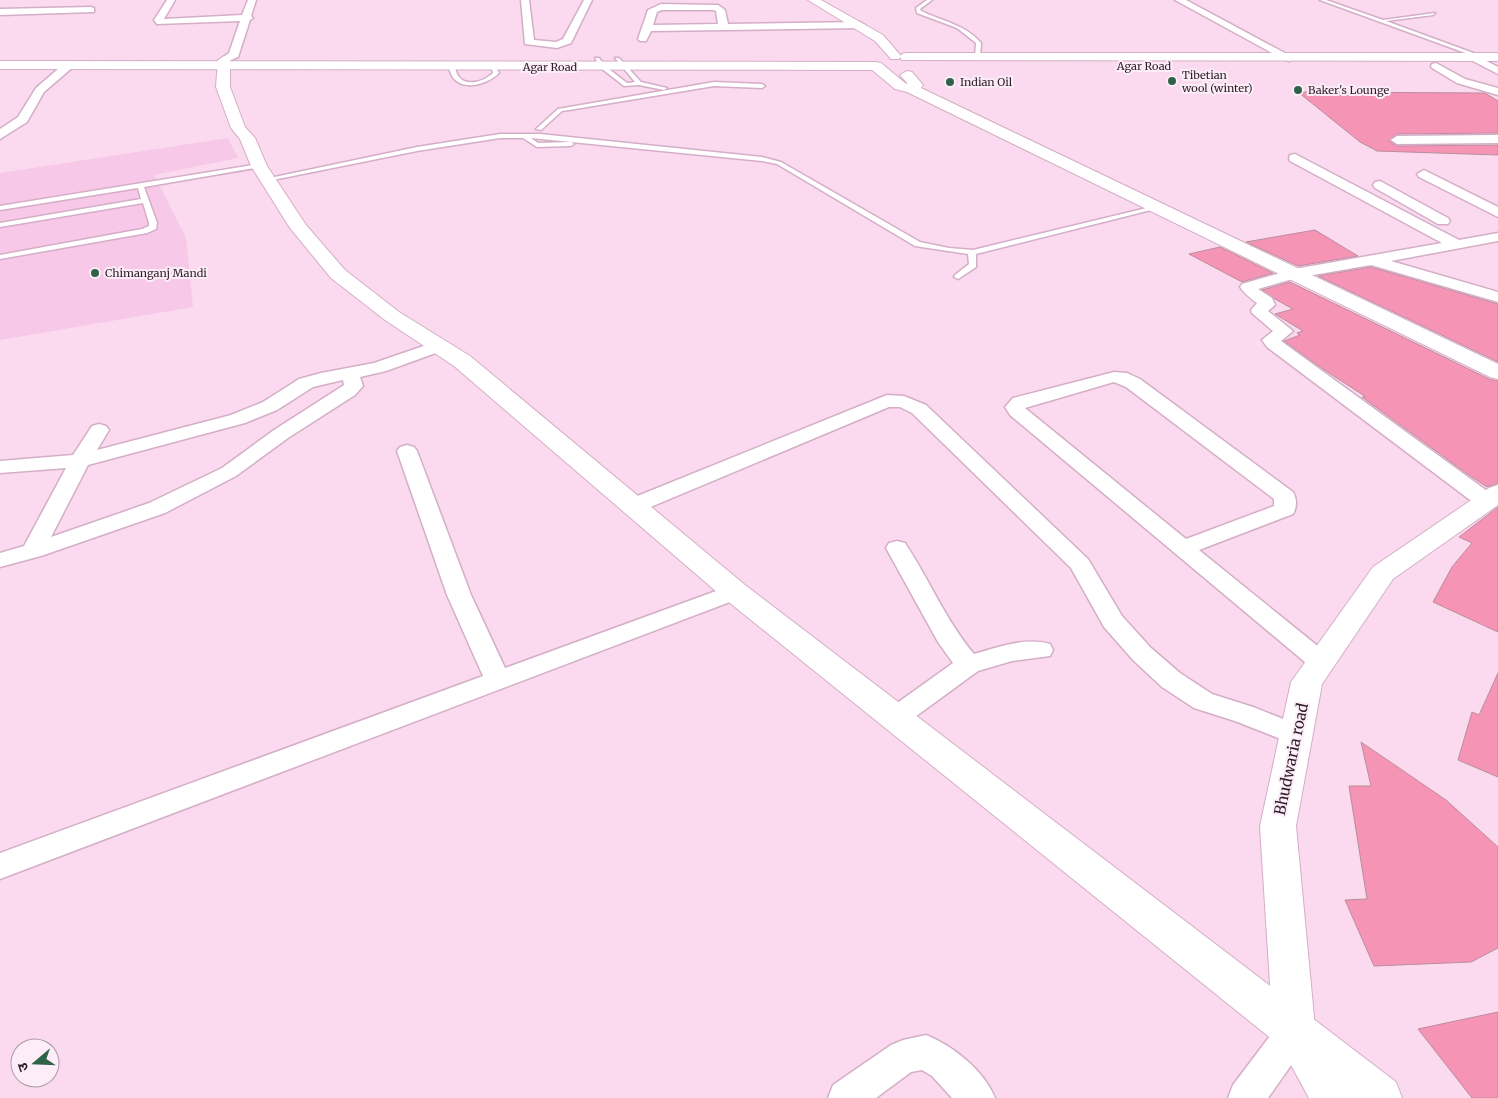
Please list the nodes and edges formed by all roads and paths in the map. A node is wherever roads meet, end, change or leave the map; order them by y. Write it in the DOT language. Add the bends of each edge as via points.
graph roads {
  1 [pos="171,0"];
  2 [pos="252,0"];
  3 [pos="525,0"];
  4 [pos="588,0"];
  5 [pos="813,0"];
  6 [pos="930,0"];
  7 [pos="1180,0"];
  8 [pos="1322,0"];
  9 [pos="91,10"];
  10 [pos="0,12"];
  11 [pos="1434,14"];
  12 [pos="248,18"];
  13 [pos="1381,21"];
  14 [pos="860,25"];
  15 [pos="647,28"];
  16 [pos="724,28"];
  17 [pos="643,40"];
  18 [pos="1473,56"];
  19 [pos="978,57"];
  20 [pos="1289,58"];
  21 [pos="0,60"];
  22 [pos="231,61"];
  23 [pos="874,62"];
  24 [pos="903,62"];
  25 [pos="378,63"];
  26 [pos="600,63"];
  27 [pos="620,63"];
  28 [pos="1495,63"];
  29 [pos="0,65"];
  30 [pos="69,65"];
  31 [pos="1436,66"];
  32 [pos="639,83"];
  33 [pos="626,85"];
  34 [pos="762,86"];
  35 [pos="912,89"];
  36 [pos="673,90"];
  37 [pos="1498,92"];
  38 [pos="625,98"];
  39 [pos="539,129"];
  40 [pos="0,135"];
  41 [pos="1498,139"];
  42 [pos="1397,140"];
  43 [pos="1295,158"];
  44 [pos="263,172"];
  45 [pos="1424,174"];
  46 [pos="1380,185"];
  47 [pos="140,186"];
  48 [pos="145,201"];
  49 [pos="0,208"];
  50 [pos="1159,208"];
  51 [pos="1498,213"];
  52 [pos="0,225"];
  53 [pos="1498,237"];
  54 [pos="1476,241"];
  55 [pos="1456,244"];
  56 [pos="972,252"];
  57 [pos="0,257"];
  58 [pos="1369,260"];
  59 [pos="1294,274"];
  60 [pos="958,277"];
  61 [pos="1498,298"];
  62 [pos="438,346"];
  63 [pos="1498,372"];
  64 [pos="350,374"];
  65 [pos="99,430"];
  66 [pos="407,451"];
  67 [pos="80,461"];
  68 [pos="0,467"];
  69 [pos="1492,497"];
  70 [pos="633,506"];
  71 [pos="897,548"];
  72 [pos="1183,548"];
  73 [pos="33,551"];
  74 [pos="0,560"];
  75 [pos="735,592"];
  76 [pos="1041,650"];
  77 [pos="1321,662"];
  78 [pos="970,665"];
  79 [pos="498,681"];
  80 [pos="894,718"];
  81 [pos="1296,735"];
  82 [pos="0,866"];
  83 [pos="1294,1032"];
  84 [pos="846,1098"];
  85 [pos="977,1098"];
  86 [pos="1246,1098"];
  87 [pos="1333,1098"];
  88 [pos="1380,1098"];
  1 -- 12 [label="street" via="160,22"];
  2 -- 12 [label="street"];
  3 -- 4 [label="street" via="529,42 557,45 567,41"];
  5 -- 14 [label="main road"];
  6 -- 19 [label="lane" via="918,9 919,12 973,36 979,43"];
  7 -- 20 [label="street"];
  8 -- 13 [label="lane"];
  9 -- 10 [label="street"];
  11 -- 13 [label="lane"];
  12 -- 22 [label="street"];
  13 -- 18 [label="lane"];
  14 -- 16 [label="street"];
  14 -- 24 [label="main road" via="879,38"];
  15 -- 16 [label="street"];
  15 -- 16 [label="street" via="656,8 712,6 720,10"];
  15 -- 17 [label="street"];
  18 -- 20 [label="main road"];
  18 -- 28 [label="main road"];
  19 -- 20 [label="main road"];
  19 -- 24 [label="main road"];
  21 -- 22 [label="main road"];
  22 -- 25 [label="main road, Agar Road"];
  22 -- 30 [label="main road"];
  22 -- 44 [label="main road" via="223,87 227,102"];
  23 -- 24 [label="main road, Agar Road"];
  23 -- 27 [label="main road, Agar Road"];
  23 -- 35 [label="main road" via="900,86"];
  24 -- 31 [label="main road, Agar Road"];
  24 -- 35 [label="main road" via="916,85"];
  25 -- 26 [label="main road"];
  25 -- 26 [label="main road, Agar Road" via="493,66"];
  26 -- 27 [label="main road, Agar Road"];
  26 -- 33 [label="lane"];
  27 -- 32 [label="lane"];
  28 -- 31 [label="main road, Agar Road"];
  29 -- 30 [label="main road"];
  30 -- 40 [label="street" via="40,90 22,119"];
  31 -- 37 [label="street" via="1461,81"];
  32 -- 33 [label="lane"];
  32 -- 36 [label="lane"];
  33 -- 38 [label="lane"];
  34 -- 36 [label="lane" via="714,84"];
  35 -- 50 [label="main road"];
  36 -- 38 [label="lane"];
  38 -- 39 [label="lane" via="564,109"];
  41 -- 42 [label="street"];
  43 -- 55 [label="street"];
  44 -- 47 [label="lane"];
  44 -- 56 [label="lane" via="500,136 590,141 762,159 779,162 918,244"];
  44 -- 62 [label="main road" via="299,228 338,274 392,316"];
  45 -- 51 [label="street"];
  46 -- 54 [label="street"];
  47 -- 48 [label="lane"];
  47 -- 49 [label="lane"];
  48 -- 52 [label="lane"];
  48 -- 57 [label="lane" via="153,227 144,231"];
  50 -- 56 [label="lane"];
  50 -- 59 [label="main road"];
  53 -- 54 [label="street"];
  54 -- 55 [label="street"];
  55 -- 58 [label="street"];
  56 -- 60 [label="lane" via="973,265"];
  58 -- 59 [label="street"];
  58 -- 61 [label="street"];
  59 -- 63 [label="main road"];
  59 -- 69 [label="street" via="1248,287 1266,301 1267,305 1261,307 1260,313 1284,331 1271,341"];
  62 -- 64 [label="street"];
  62 -- 70 [label="main road" via="462,361"];
  64 -- 67 [label="street" via="306,383 270,406 238,419"];
  64 -- 73 [label="street" via="354,386 348,391 229,472 157,508"];
  65 -- 67 [label="street"];
  66 -- 79 [label="street" via="459,595"];
  67 -- 68 [label="street"];
  67 -- 73 [label="street"];
  69 -- 77 [label="main road, Bhudwaria road" via="1383,573"];
  70 -- 75 [label="main road"];
  70 -- 81 [label="street" via="887,401 904,402 919,408 1080,564 1113,621 1171,680 1203,701"];
  71 -- 78 [label="street" via="950,642"];
  72 -- 72 [label="street" via="1285,509 1285,497 1141,388 1121,377 1020,402 1014,407"];
  72 -- 77 [label="street"];
  73 -- 74 [label="street"];
  75 -- 79 [label="street"];
  75 -- 80 [label="main road"];
  76 -- 78 [label="street" via="1011,652"];
  77 -- 81 [label="main road, Bhudwaria road" via="1307,682"];
  78 -- 80 [label="street"];
  79 -- 82 [label="street"];
  80 -- 83 [label="main road"];
  81 -- 83 [label="main road, Bhudwaria road" via="1278,826"];
  83 -- 86 [label="street"];
  83 -- 87 [label="main road, Bhudwaria road"];
  83 -- 88 [label="main road"];
  84 -- 85 [label="street" via="903,1057 926,1052 944,1064"];
}
